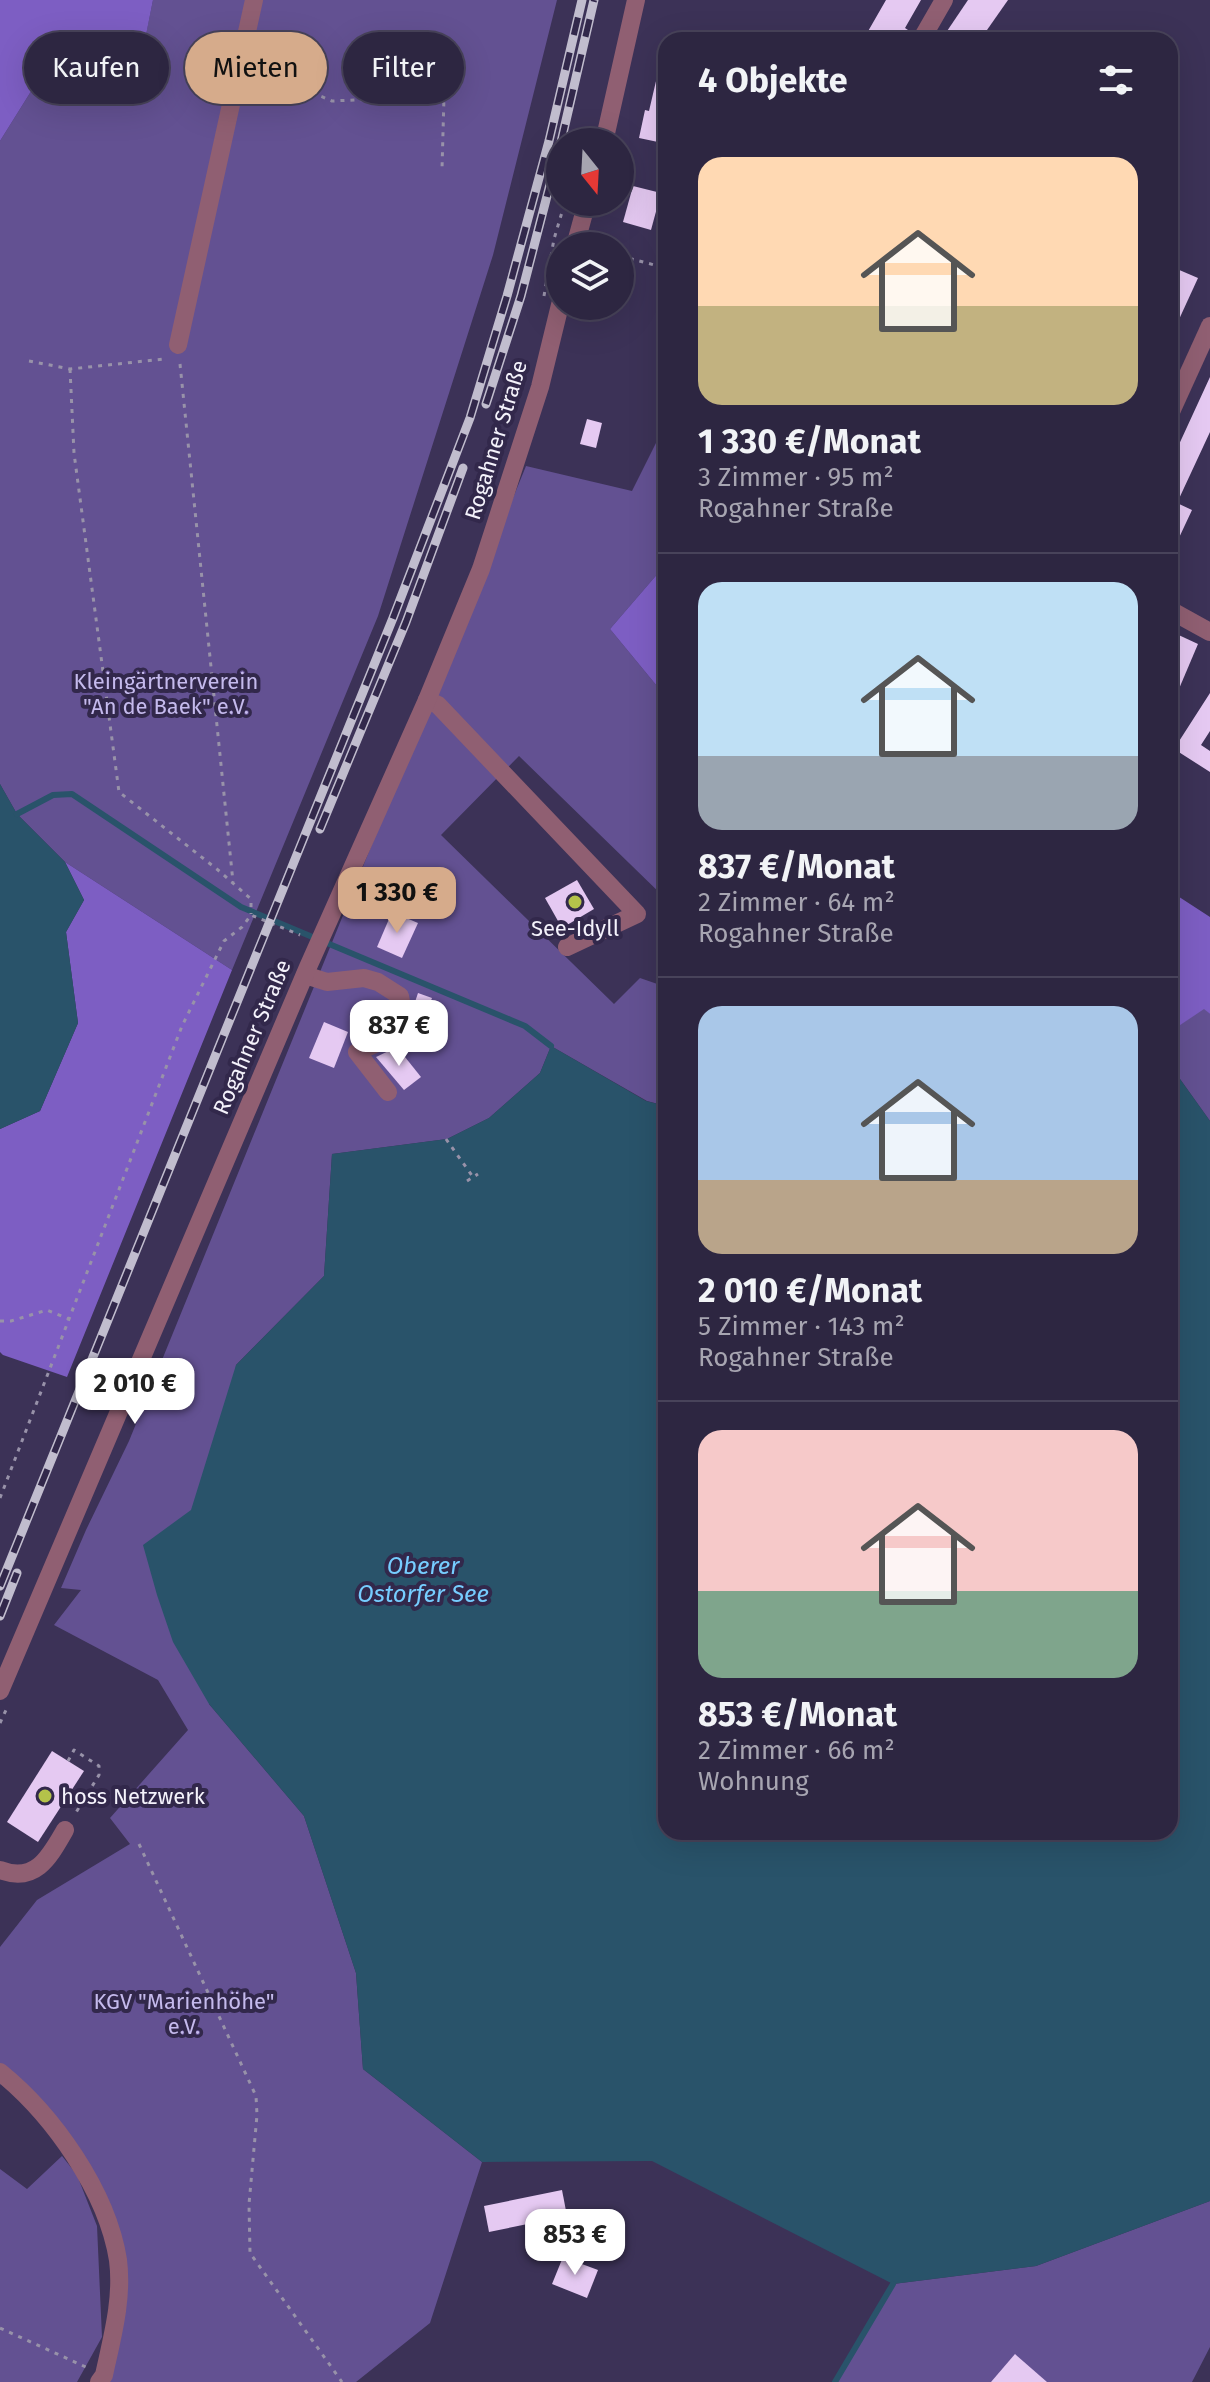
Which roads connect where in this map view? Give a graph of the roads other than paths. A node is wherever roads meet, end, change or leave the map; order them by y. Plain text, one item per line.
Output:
1 (254, 0) edge
2 (636, 0) edge
3 (944, 0) edge
4 (926, 32) edge
5 (607, 128) edge
6 (549, 320) edge
7 (1210, 326) edge
8 (178, 345) road end
9 (1178, 396) edge
10 (1178, 614) edge
11 (1210, 632) edge
12 (427, 700) junction
13 (567, 947) dead end
14 (308, 968) junction
15 (388, 1092) dead end
16 (0, 1691) edge
17 (65, 1830) road end
18 (0, 1870) edge
19 (0, 2072) edge
20 (102, 2378) edge

1 - 8 street
2 - 5 street
3 - 4 street
6 - 12 street, Rogahner Straße
7 - 9 street
10 - 11 street
12 - 13 street
12 - 14 street, Rogahner Straße
14 - 15 street
14 - 16 street, Rogahner Straße
17 - 18 street
19 - 20 street

